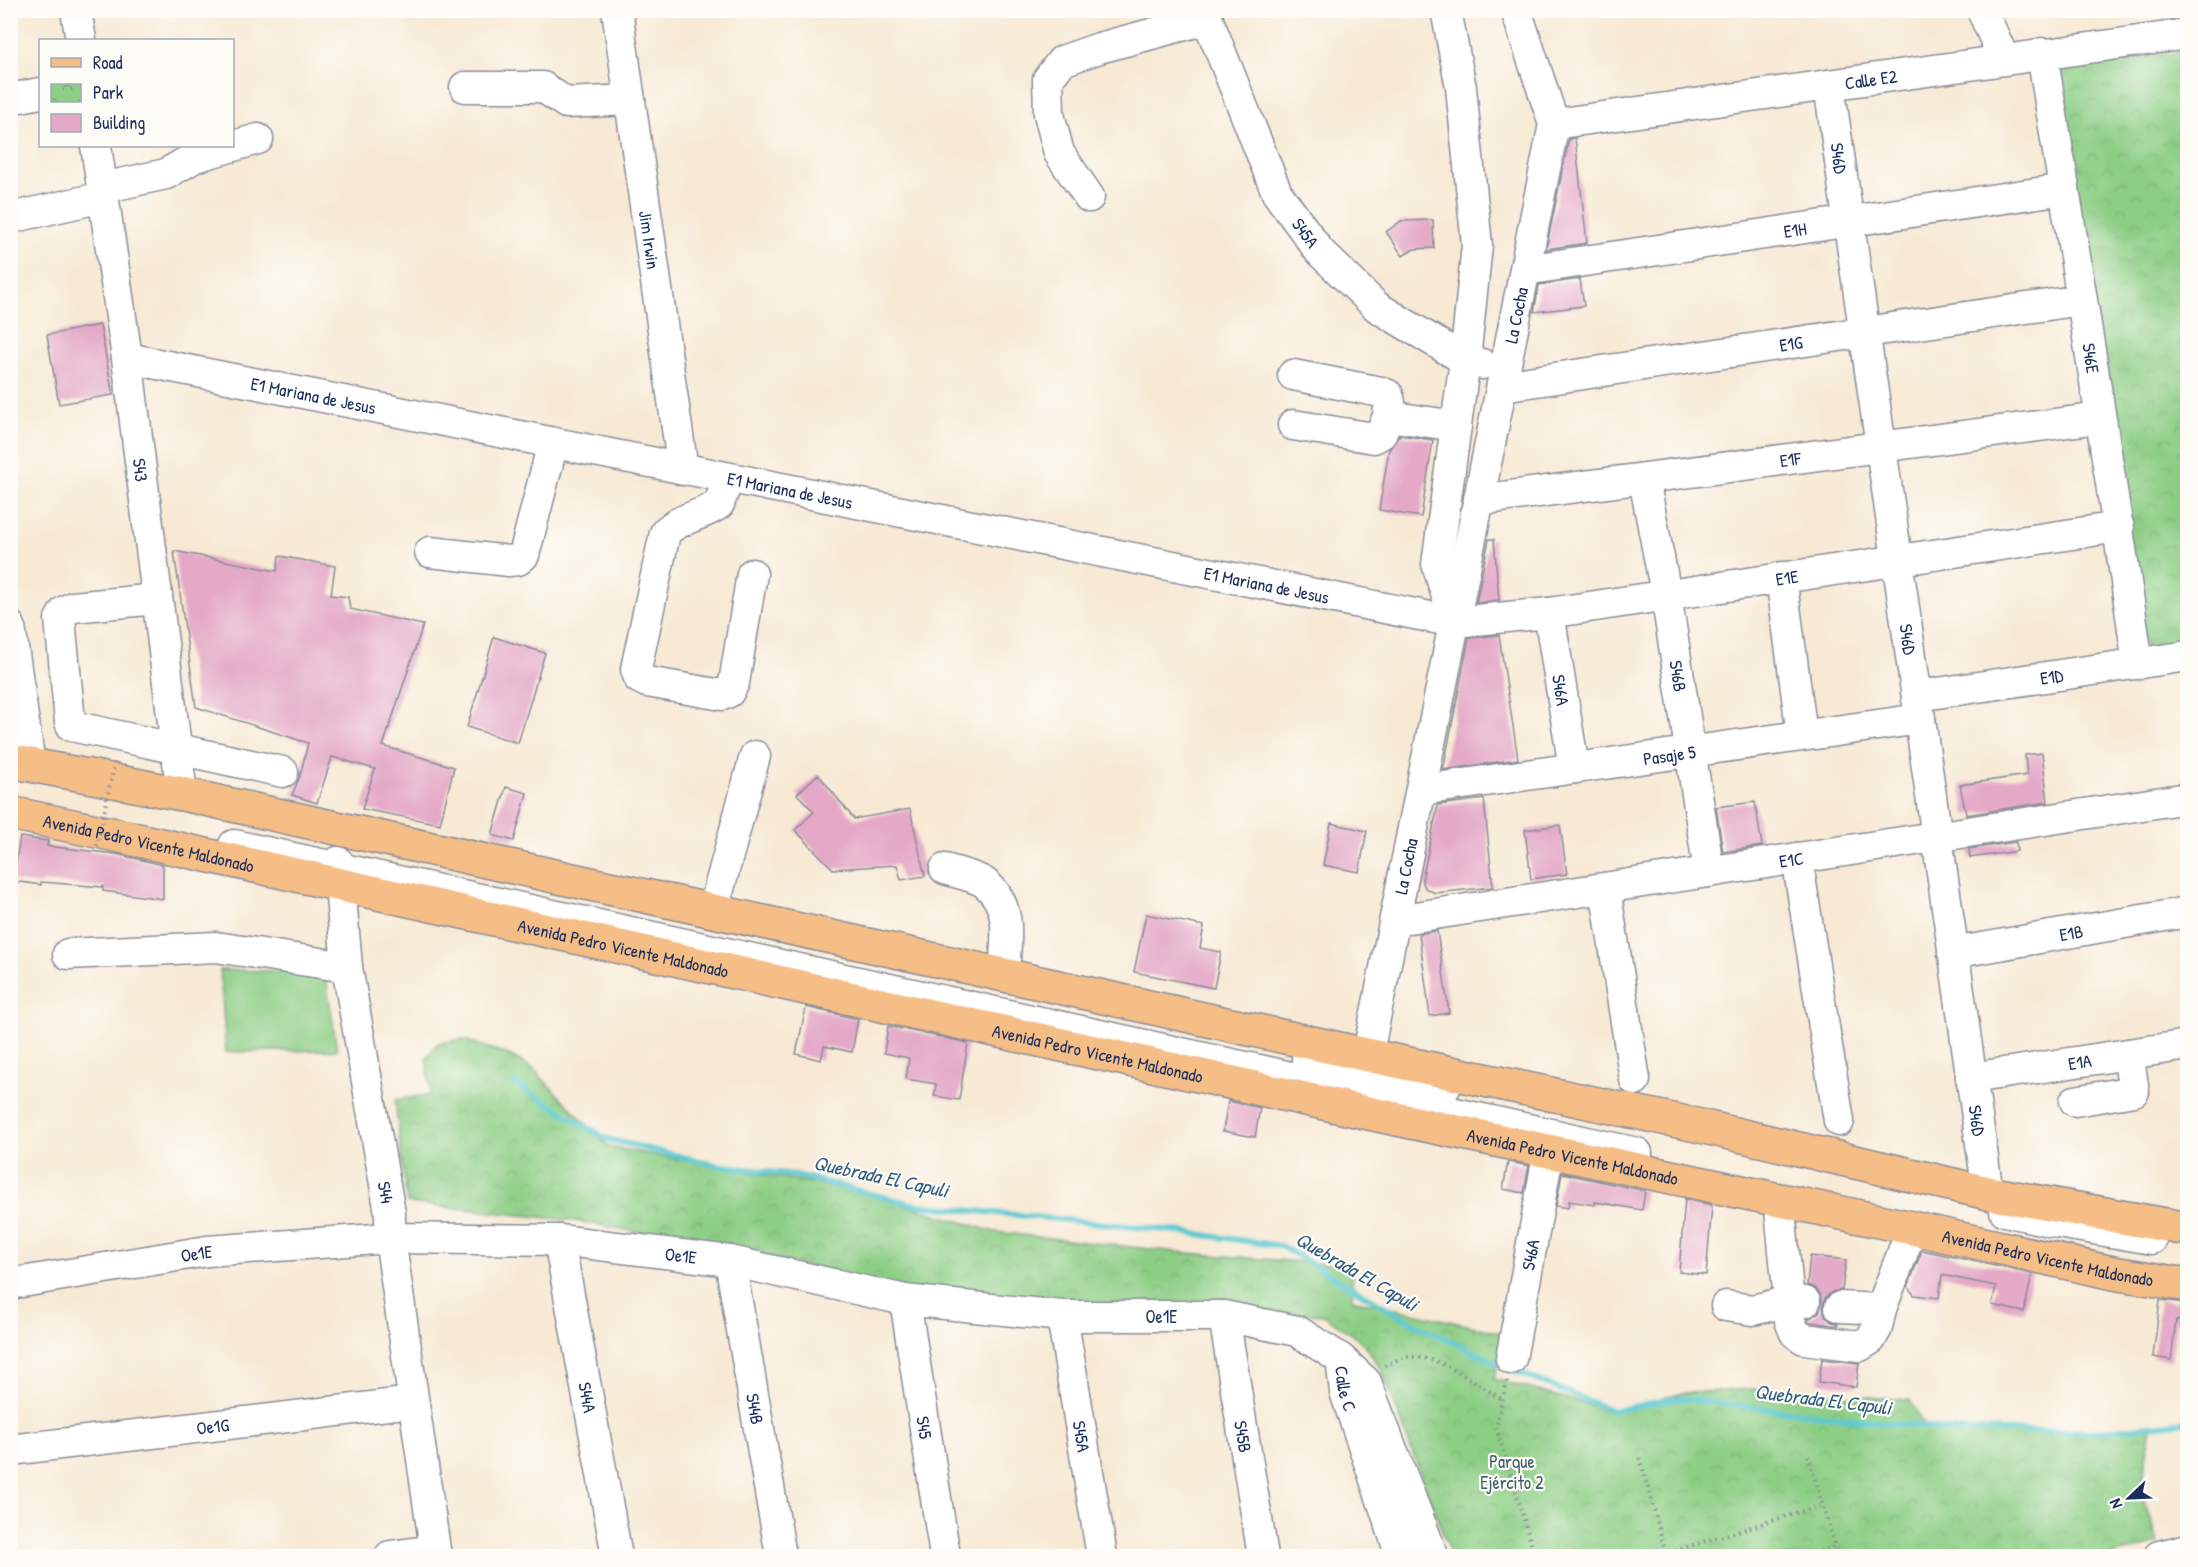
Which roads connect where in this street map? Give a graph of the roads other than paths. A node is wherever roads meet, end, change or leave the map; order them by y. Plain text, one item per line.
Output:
1 (76, 10) edge
2 (617, 10) edge
3 (1446, 10) edge
4 (1516, 10) edge
5 (1982, 10) edge
6 (1205, 15) edge
7 (2187, 34) edge
8 (81, 39) edge
9 (2042, 53) junction
10 (2004, 59) junction
11 (1829, 85) junction
12 (465, 87) dead end
13 (39, 93) edge
14 (10, 99) edge
15 (630, 100) junction
16 (1554, 124) junction
17 (258, 140) dead end
18 (234, 146) edge
19 (96, 147) edge
20 (232, 147) edge
21 (2064, 189) junction
22 (103, 193) junction
23 (1089, 197) dead end
24 (10, 218) edge
25 (1849, 222) junction
26 (1525, 270) junction
27 (2081, 300) junction
28 (1865, 332) junction
29 (127, 358) junction
30 (1465, 360) junction
31 (1293, 375) dead end
32 (1504, 378) junction
33 (1388, 416) junction
34 (2099, 418) junction
35 (1293, 425) dead end
36 (1455, 426) junction
37 (552, 444) junction
38 (1881, 447) junction
39 (683, 470) junction
40 (728, 479) junction
41 (1644, 479) junction
42 (1479, 500) junction
43 (2119, 527) junction
44 (430, 552) dead end
45 (1898, 560) junction
46 (752, 574) dead end
47 (1781, 577) junction
48 (1666, 594) junction
49 (157, 598) junction
50 (1549, 613) junction
51 (1455, 622) junction
52 (10, 626) edge
53 (2187, 656) edge
54 (2138, 664) junction
55 (1918, 708) junction
56 (1802, 735) junction
57 (176, 748) junction
58 (1689, 752) junction
59 (755, 756) dead end
60 (17, 765) edge
61 (1574, 768) junction
62 (284, 772) dead end
63 (1422, 790) junction
64 (182, 794) junction
65 (10, 798) edge
66 (2187, 798) edge
67 (10, 813) edge
68 (1937, 837) junction
69 (338, 855) junction
70 (1797, 858) junction
71 (945, 868) dead end
72 (1709, 872) junction
73 (1605, 888) junction
74 (713, 911) junction
75 (2187, 912) edge
76 (1396, 920) junction
77 (1953, 953) junction
78 (68, 954) dead end
79 (347, 967) junction
80 (1004, 975) junction
81 (2187, 1045) edge
82 (2128, 1054) junction
83 (1971, 1078) junction
84 (1635, 1080) dead end
85 (1362, 1082) junction
86 (2075, 1101) dead end
87 (1839, 1121) dead end
88 (1549, 1150) junction
89 (1988, 1193) junction
90 (1779, 1200) junction
91 (1912, 1228) junction
92 (2187, 1229) edge
93 (390, 1238) junction
94 (559, 1240) junction
95 (2187, 1245) edge
96 (730, 1261) junction
97 (2187, 1273) edge
98 (10, 1284) edge
99 (2187, 1284) edge
100 (905, 1299) junction
101 (1797, 1301) junction
102 (1726, 1306) dead end
103 (1840, 1307) dead end
104 (1881, 1309) junction
105 (1062, 1316) junction
106 (1224, 1316) junction
107 (1341, 1359) junction
108 (1511, 1359) dead end
109 (413, 1402) junction
110 (10, 1450) edge
111 (436, 1553) edge
112 (390, 1557) edge
113 (617, 1557) edge
114 (781, 1557) edge
115 (945, 1557) edge
116 (1102, 1557) edge
117 (1263, 1557) edge
118 (1401, 1557) edge
119 (1433, 1557) edge

1 - 8 street
2 - 15 street, Jim Irwin
3 - 30 street, La Cocha
4 - 16 street, La Cocha
5 - 10 street
6 - 23 street
6 - 30 street, S45A
7 - 9 street, Calle E2
9 - 10 street, Calle E2
9 - 21 street, S46E
10 - 11 street, Calle E2
11 - 16 street, Calle E2
11 - 25 street, S46D
12 - 15 street
13 - 14 street
15 - 39 street, Jim Irwin
16 - 26 street, La Cocha
17 - 18 street
19 - 22 street, S43
20 - 22 street
21 - 25 street, E1H
21 - 27 street, S46E
22 - 24 street
22 - 29 street, S43
25 - 26 street, E1H
25 - 28 street, S46D
26 - 32 street, La Cocha
27 - 28 street, E1G
27 - 34 street, S46E
28 - 32 street, E1G
28 - 38 street, S46D
29 - 37 street, E1 Mariana de Jesus
29 - 49 street, S43
30 - 32 street, S45A
30 - 36 street, La Cocha
31 - 33 street
32 - 42 street, La Cocha
33 - 35 street
33 - 36 street
34 - 38 street, E1F
34 - 43 street, S46E
36 - 51 street, La Cocha
37 - 39 street, E1 Mariana de Jesus
37 - 44 street
38 - 41 street, E1F
38 - 45 street, S46D
39 - 40 street, E1 Mariana de Jesus
40 - 46 street
40 - 51 street, E1 Mariana de Jesus
41 - 42 street, E1F
41 - 48 street, S46B
42 - 51 street, La Cocha
43 - 45 street, E1E
43 - 54 street, S46E
45 - 47 street, E1E
45 - 55 street, S46D
47 - 48 street, E1E
47 - 56 street
48 - 50 street, E1E
48 - 58 street, S46B
49 - 57 street, S43
49 - 57 street
50 - 51 street, E1E
50 - 61 street, S46A
51 - 63 street, La Cocha
52 - 60 street
53 - 54 street, E1D
54 - 55 street, E1D
55 - 56 street, Pasaje 5
55 - 68 street, S46D
56 - 58 street, Pasaje 5
57 - 62 street
57 - 64 street, S43
58 - 61 street, Pasaje 5
58 - 72 street, S46B
59 - 74 street
60 - 64 main road, Avenida Pedro Vicente Maldonado
60 - 69 street
61 - 63 street, Pasaje 5
63 - 76 street, La Cocha
64 - 69 main road, Avenida Pedro Vicente Maldonado
65 - 69 street
66 - 68 street, E1C
67 - 69 main road, Avenida Pedro Vicente Maldonado
68 - 70 street, E1C
68 - 77 street, S46D
69 - 74 main road, Avenida Pedro Vicente Maldonado
69 - 79 street, S44
69 - 85 main road, Avenida Pedro Vicente Maldonado
69 - 85 street
70 - 72 street, E1C
70 - 87 street
71 - 80 street
72 - 73 street, E1C
73 - 76 street, E1C
73 - 84 street
74 - 80 main road, Avenida Pedro Vicente Maldonado
75 - 77 street, E1B
76 - 85 street, La Cocha
77 - 83 street, S46D
78 - 79 street
79 - 93 street, S44
80 - 85 main road, Avenida Pedro Vicente Maldonado
81 - 82 street, E1A
82 - 83 street, E1A
82 - 86 street
83 - 89 street, S46D
85 - 88 main road, Avenida Pedro Vicente Maldonado
85 - 89 main road, Avenida Pedro Vicente Maldonado
85 - 95 street
85 - 97 street
88 - 90 main road, Avenida Pedro Vicente Maldonado
88 - 108 street, S46A
89 - 92 main road, Avenida Pedro Vicente Maldonado
90 - 91 main road, Avenida Pedro Vicente Maldonado
90 - 101 street
91 - 99 main road, Avenida Pedro Vicente Maldonado
91 - 104 street
93 - 94 street, Oe1E
93 - 98 street, Oe1E
93 - 109 street, S44
94 - 96 street, Oe1E
94 - 113 street, S44A
96 - 100 street, Oe1E
96 - 114 street, S44B
100 - 105 street, Oe1E
100 - 115 street, S45
101 - 102 street
101 - 104 street
103 - 104 street
105 - 106 street, Oe1E
105 - 116 street, S45A
106 - 107 street, Oe1E
106 - 117 street, S45B
107 - 118 street, Calle C
107 - 119 street, Calle C
109 - 110 street, Oe1G
109 - 111 street, S44
111 - 112 street

